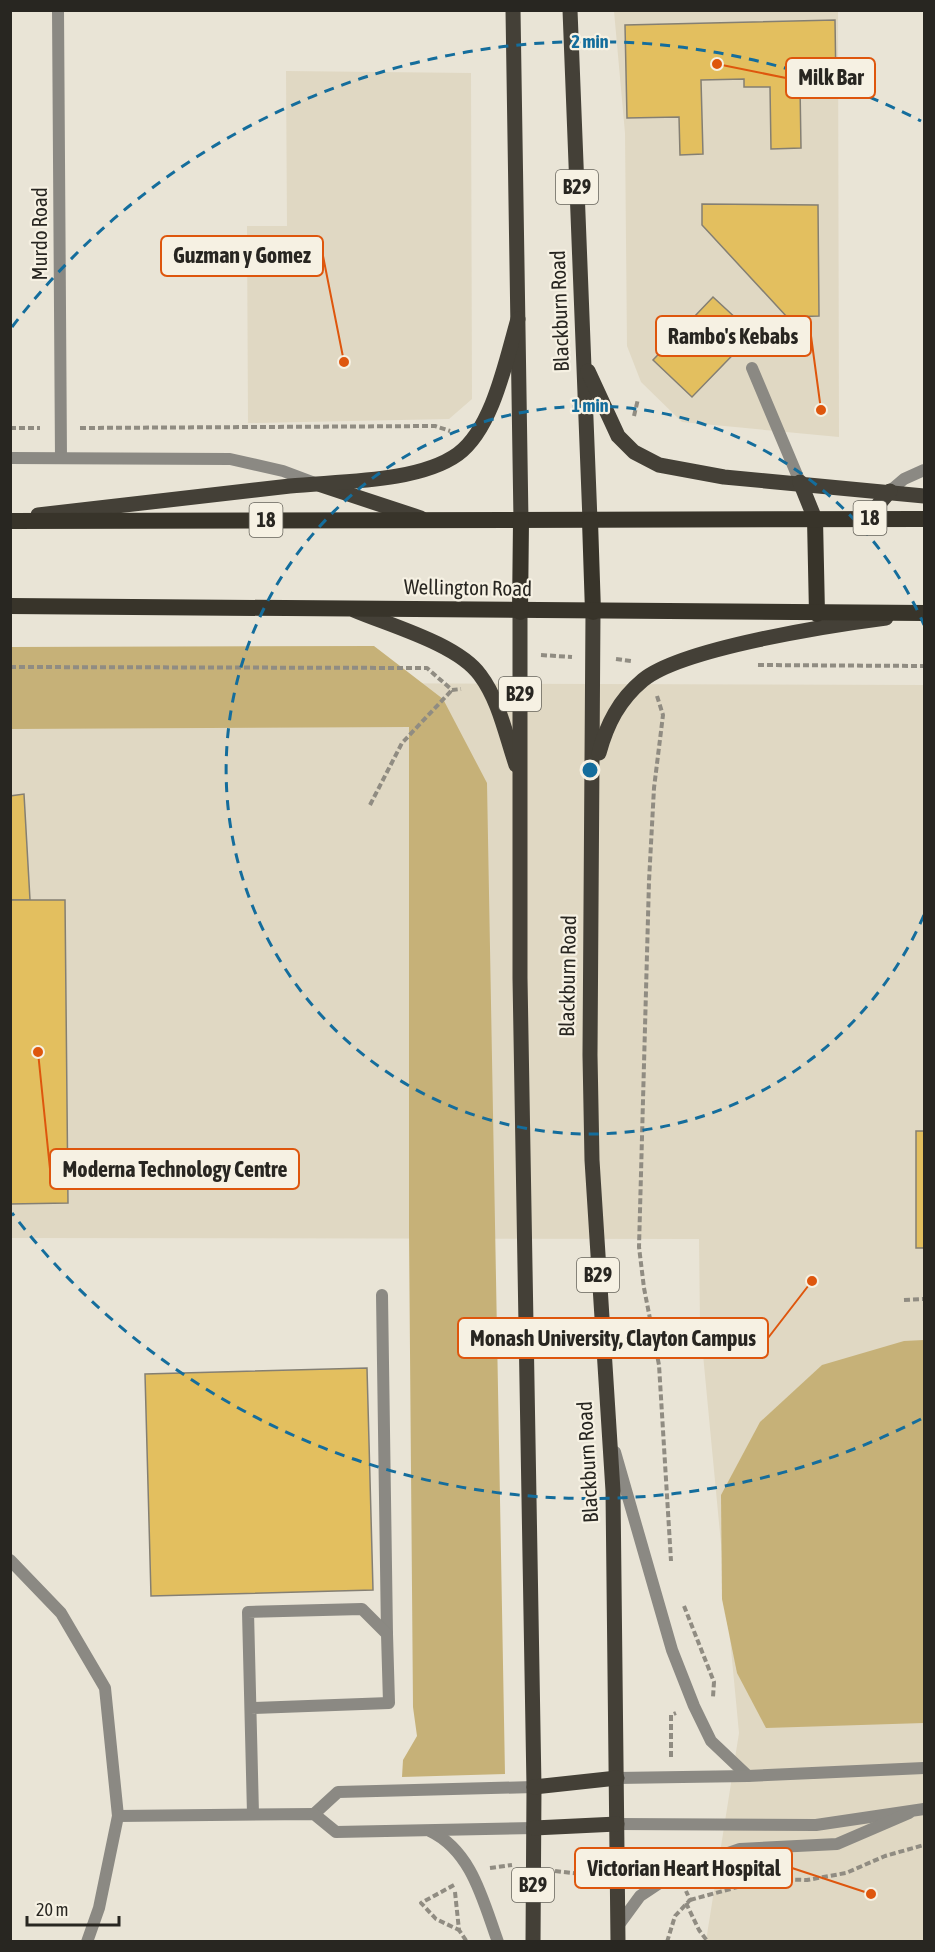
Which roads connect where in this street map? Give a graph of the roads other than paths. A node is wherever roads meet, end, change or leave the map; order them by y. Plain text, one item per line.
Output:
1 (58, 10) edge
2 (513, 10) edge
3 (570, 10) edge
4 (519, 320) junction
5 (585, 363) junction
6 (752, 368) dead end
7 (10, 458) edge
8 (61, 458) junction
9 (924, 470) edge
10 (800, 482) junction
11 (316, 483) junction
12 (890, 491) junction
13 (924, 496) edge
14 (867, 518) junction
15 (10, 519) edge
16 (815, 519) junction
17 (924, 519) edge
18 (429, 520) junction
19 (590, 520) junction
20 (521, 521) junction
21 (10, 606) edge
22 (353, 609) junction
23 (520, 612) junction
24 (593, 612) junction
25 (924, 614) edge
26 (817, 622) junction
27 (594, 771) junction
28 (519, 776) junction
29 (382, 1295) dead end
30 (610, 1436) junction
31 (10, 1560) edge
32 (387, 1634) junction
33 (251, 1708) junction
34 (924, 1768) edge
35 (748, 1776) junction
36 (617, 1778) junction
37 (534, 1787) junction
38 (924, 1809) edge
39 (909, 1813) junction
40 (253, 1814) junction
41 (314, 1814) junction
42 (118, 1816) junction
43 (617, 1824) junction
44 (534, 1828) junction
45 (427, 1830) junction
46 (618, 1934) edge
47 (87, 1941) edge
48 (498, 1941) edge
49 (533, 1941) edge

1 - 8 street, Murdo Road
2 - 4 main road, Blackburn Road / B29
3 - 5 main road, Blackburn Road / B29
4 - 11 main road
4 - 20 main road, Blackburn Road / B29
5 - 10 main road
5 - 19 main road, Blackburn Road / B29
6 - 10 street
7 - 8 street
8 - 11 street
9 - 12 street
10 - 12 main road
10 - 16 main road
11 - 15 main road
11 - 18 main road
12 - 13 main road
12 - 14 main road
14 - 16 highway, 18
14 - 17 highway, 18
15 - 18 highway, 18
16 - 19 highway, 18
16 - 26 highway
18 - 20 highway, 18
19 - 20 highway, 18
19 - 24 highway, Blackburn Road / B29
20 - 23 highway, Blackburn Road / B29
21 - 22 highway, Wellington Road
22 - 23 highway, Wellington Road
22 - 28 main road
23 - 24 highway, Wellington Road
23 - 28 main road, Blackburn Road / B29
24 - 26 highway, Wellington Road
24 - 27 main road, Blackburn Road / B29
25 - 26 highway, Wellington Road
26 - 27 main road
27 - 30 main road, Blackburn Road / B29
28 - 37 main road, Blackburn Road / B29
29 - 32 street
30 - 35 street
30 - 36 main road, Blackburn Road / B29
31 - 42 street
32 - 33 street
32 - 33 street
33 - 40 street
34 - 35 street
35 - 36 street
36 - 37 main road
36 - 43 main road, Blackburn Road / B29
37 - 41 street
37 - 44 main road, Blackburn Road / B29
38 - 39 street
39 - 43 street
39 - 46 street
40 - 41 street
40 - 42 street
41 - 45 street
42 - 47 street
43 - 44 main road
43 - 46 main road, Blackburn Road / B29
44 - 45 street
44 - 49 main road, Blackburn Road / B29
45 - 48 street

